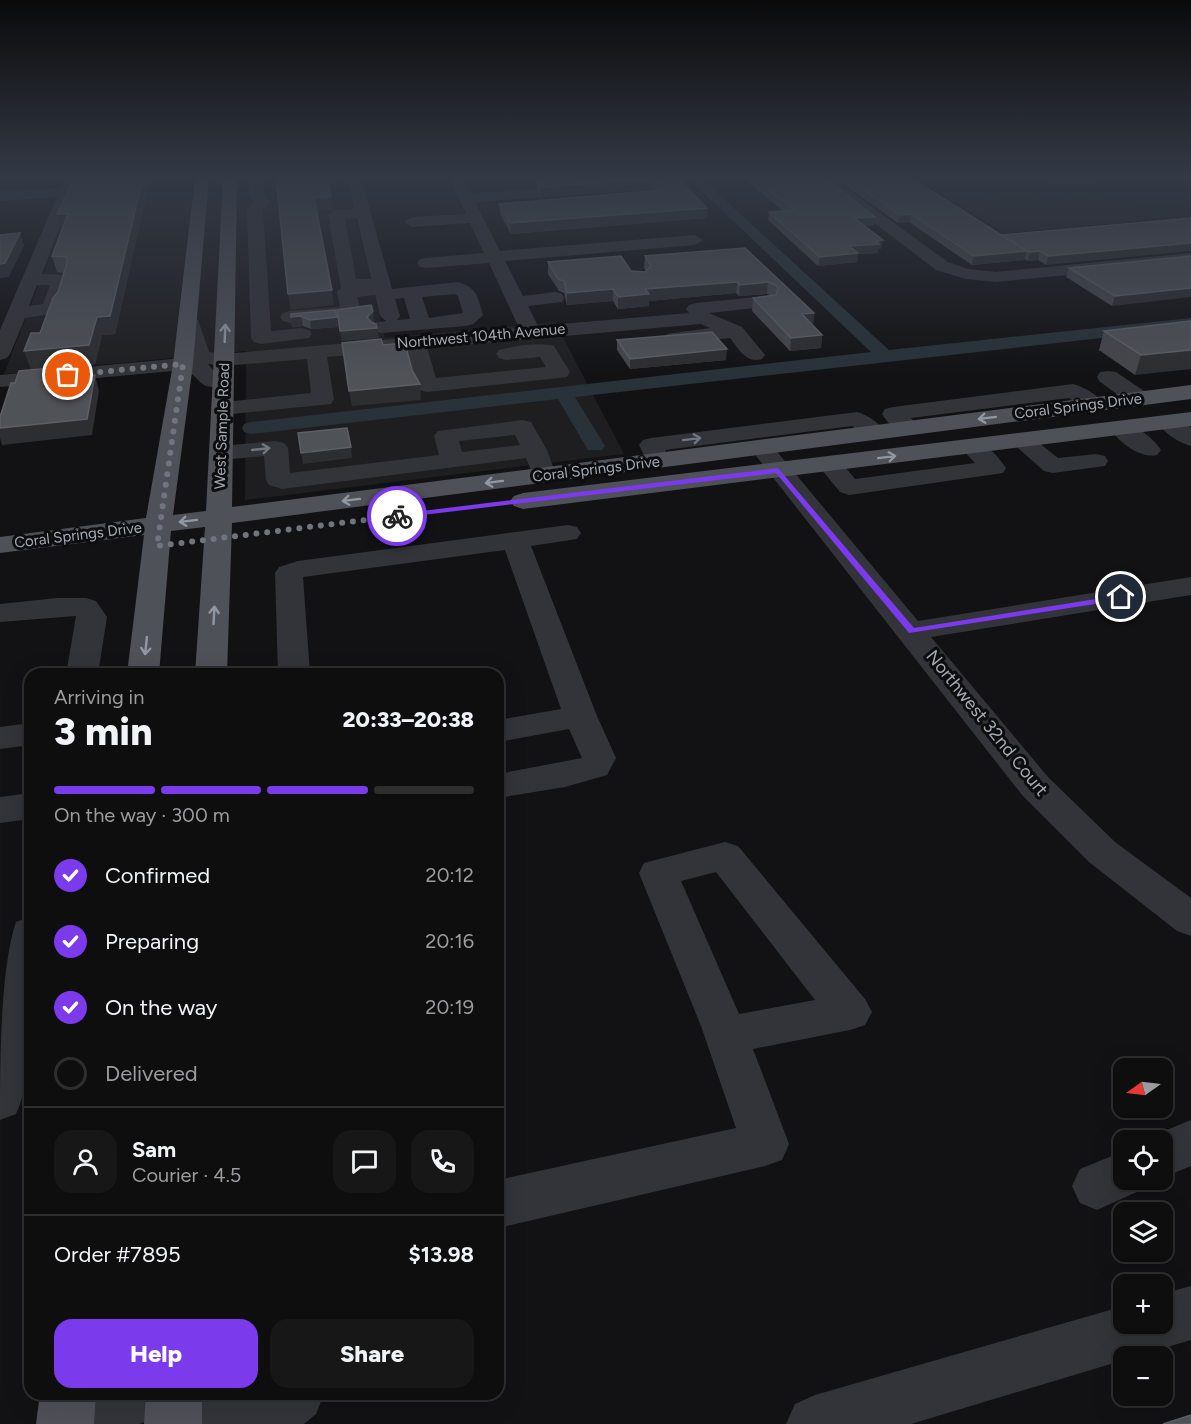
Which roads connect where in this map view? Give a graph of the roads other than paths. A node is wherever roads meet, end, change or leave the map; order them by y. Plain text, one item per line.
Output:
1 (45, 244) edge
2 (196, 244) edge
3 (228, 244) edge
4 (257, 244) edge
5 (341, 244) edge
6 (371, 244) edge
7 (482, 244) edge
8 (640, 244) edge
9 (651, 244) edge
10 (913, 244) edge
11 (699, 247) dead end
12 (493, 256) junction
13 (1191, 258) edge
14 (426, 263) dead end
15 (30, 280) junction
16 (383, 289) junction
17 (411, 292) junction
18 (555, 298) dead end
19 (0, 302) edge
20 (516, 302) junction
21 (766, 302) edge
22 (703, 318) junction
23 (188, 320) junction
24 (577, 328) junction
25 (735, 331) junction
26 (531, 332) junction
27 (10, 335) edge
28 (261, 338) junction
29 (409, 340) junction
30 (319, 345) junction
31 (755, 355) dead end
32 (129, 356) dead end
33 (224, 360) junction
34 (183, 364) junction
35 (1108, 377) dead end
36 (0, 381) edge
37 (1191, 392) edge
38 (1139, 398) junction
39 (222, 404) junction
40 (267, 404) junction
41 (1179, 421) edge
42 (1121, 428) junction
43 (874, 432) junction
44 (1063, 435) junction
45 (1191, 439) edge
46 (1021, 440) junction
47 (971, 446) joint
48 (1149, 450) dead end
49 (221, 453) junction
50 (770, 459) junction
51 (658, 460) junction
52 (829, 464) joint
53 (377, 469) junction
54 (544, 475) junction
55 (383, 496) junction
56 (218, 527) junction
57 (568, 533) dead end
58 (158, 535) junction
59 (515, 540) junction
60 (0, 544) edge
61 (0, 567) edge
62 (1191, 586) edge
63 (0, 613) edge
64 (912, 632) junction
65 (83, 668) edge
66 (144, 668) edge
67 (211, 668) edge
68 (294, 668) edge
69 (580, 716) junction
70 (504, 730) edge
71 (24, 735) edge
72 (0, 738) edge
73 (504, 785) edge
74 (24, 807) edge
75 (0, 810) edge
76 (1191, 920) edge
77 (24, 963) edge
78 (726, 1035) junction
79 (2, 1075) edge
80 (1191, 1142) edge
81 (1173, 1150) edge
82 (504, 1203) edge
83 (1191, 1313) edge
84 (1173, 1318) edge
85 (1120, 1334) edge
86 (116, 1400) edge
87 (174, 1400) edge
88 (291, 1400) edge
89 (67, 1410) edge
90 (823, 1423) edge
91 (173, 1424) edge
92 (211, 1424) edge

1 - 15 street
2 - 23 main road
33 -> 3 main road, West Sample Road
4 - 28 street
5 - 16 street
6 - 16 street
7 - 12 street
8 - 12 street
9 - 11 street
10 - 13 street
12 - 14 street
12 - 20 street
15 - 27 street
15 - 27 street
16 - 17 street
16 - 28 street
16 - 29 street
17 - 29 street
17 - 29 street
18 - 20 street
19 - 27 street
20 - 26 street
21 - 22 street
22 - 24 street, Northwest 104th Avenue
22 - 25 street
23 - 33 street
23 - 34 main road
24 - 25 street
24 - 26 street, Northwest 104th Avenue
25 - 31 street
26 - 29 street, Northwest 104th Avenue
27 - 32 street
28 - 30 street, Northwest 104th Avenue
28 - 33 street, Northwest 104th Avenue
29 - 29 street
29 - 30 street, Northwest 104th Avenue
30 - 40 street
30 - 40 street
33 - 39 main road, West Sample Road
34 - 36 street
34 - 39 street
34 - 58 main road
35 - 38 street
37 - 38 main road, Coral Springs Drive
38 - 43 main road, Coral Springs Drive
39 - 40 street
39 - 49 main road, West Sample Road
41 - 42 main road, Coral Springs Drive
41 - 45 street
42 - 44 main road, Coral Springs Drive
42 - 48 street
43 - 50 main road, Coral Springs Drive
51 -> 43 street
44 - 46 main road, Coral Springs Drive
44 - 46 street
46 - 47 main road, Coral Springs Drive
47 - 52 street
49 -> 53 street
49 - 56 main road, West Sample Road
50 - 51 main road, Coral Springs Drive
50 - 52 main road, Coral Springs Drive
50 - 56 main road, Coral Springs Drive
50 - 64 street, Northwest 32nd Court
51 - 54 main road, Coral Springs Drive
53 - 54 street
53 - 55 street
54 -> 55 main road, Coral Springs Drive
55 -> 56 main road, Coral Springs Drive
56 - 58 main road, Coral Springs Drive
67 -> 56 main road, West Sample Road
57 - 59 street
58 - 60 main road, Coral Springs Drive
58 - 61 main road, Coral Springs Drive
58 -> 66 main road
59 - 68 street
59 - 69 street
62 - 64 street
63 - 65 street
64 - 76 street, Northwest 32nd Court
69 - 70 street
69 - 73 street
71 - 72 street
74 - 75 street
77 - 79 street
78 - 78 street
78 - 82 street
80 - 81 street
83 - 84 street
85 - 90 street
86 - 89 street
87 - 91 main road
88 - 92 street

